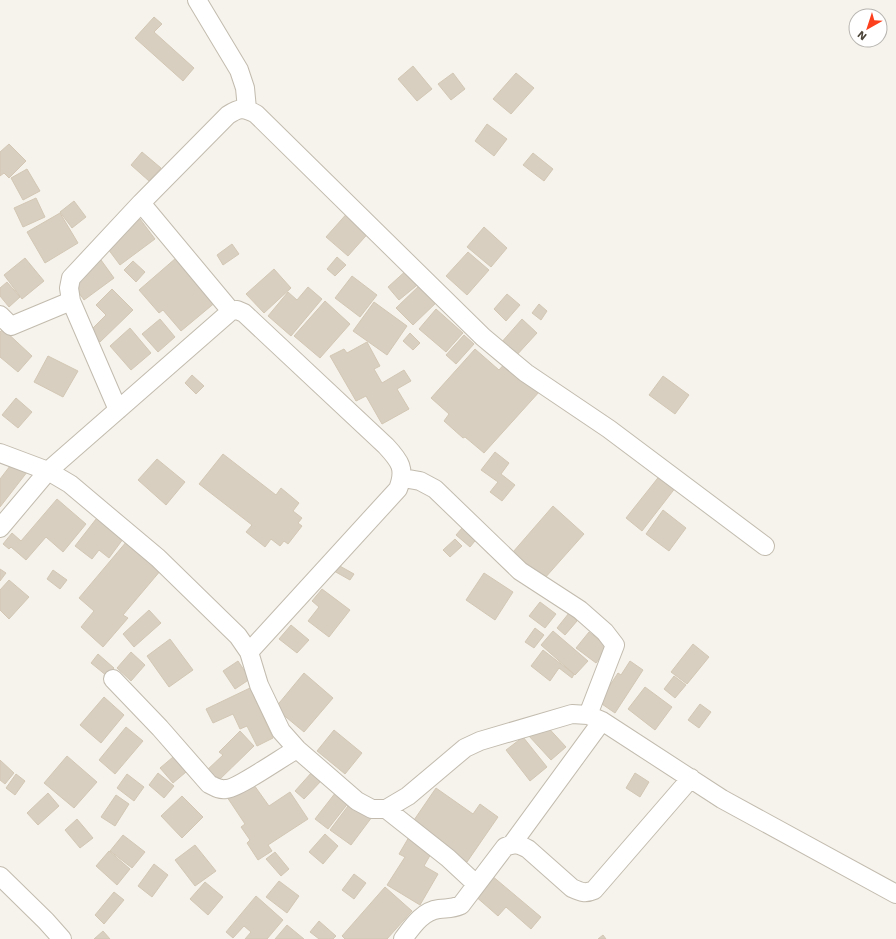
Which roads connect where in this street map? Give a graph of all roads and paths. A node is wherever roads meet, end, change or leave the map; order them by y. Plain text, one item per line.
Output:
1 (197, 0) edge
2 (247, 109) junction
3 (141, 203) junction
4 (71, 301) junction
5 (231, 311) junction
6 (0, 315) edge
7 (118, 410) junction
8 (0, 453) edge
9 (48, 471) junction
10 (403, 478) junction
11 (0, 528) edge
12 (765, 546) dead end
13 (249, 652) junction
14 (112, 679) dead end
15 (595, 718) junction
16 (297, 749) junction
17 (691, 778) junction
18 (386, 809) junction
19 (512, 844) junction
20 (0, 876) edge
21 (476, 884) junction
22 (896, 894) edge
23 (62, 939) edge
24 (402, 939) edge

1 - 2 street
2 - 3 street
2 - 12 street
3 - 4 street
3 - 5 street
4 - 6 street
4 - 7 street
5 - 7 street
5 - 10 street
7 - 9 street
8 - 9 street
9 - 11 street
9 - 13 street
10 - 13 street
10 - 15 street
13 - 16 street
14 - 16 street
15 - 17 street
15 - 18 street
15 - 19 street
16 - 18 street
17 - 19 street
17 - 22 street
18 - 21 street
19 - 21 street
20 - 23 street
21 - 24 street

